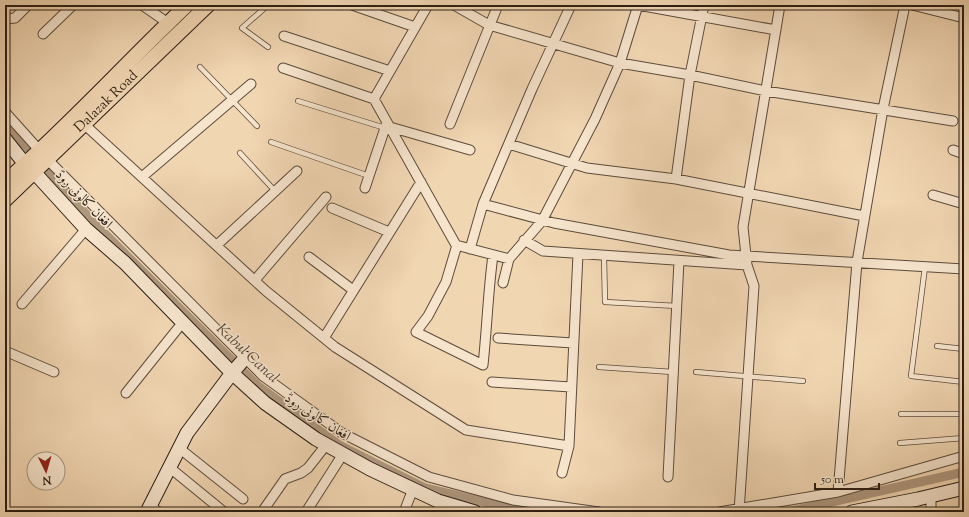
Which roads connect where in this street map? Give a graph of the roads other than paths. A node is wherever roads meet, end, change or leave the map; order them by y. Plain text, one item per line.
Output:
1 (28, 5) edge
2 (73, 5) edge
3 (142, 5) edge
4 (187, 5) edge
5 (208, 5) edge
6 (268, 5) edge
7 (352, 5) edge
8 (428, 5) edge
9 (454, 5) edge
10 (498, 5) edge
11 (571, 5) edge
12 (638, 5) edge
13 (704, 5) edge
14 (780, 5) edge
15 (905, 5) edge
16 (912, 5) edge
17 (702, 16) junction
18 (964, 18) edge
19 (5, 19) edge
20 (168, 23) junction
21 (489, 25) junction
22 (415, 27) junction
23 (776, 30) junction
24 (43, 34) dead end
25 (284, 36) dead end
26 (554, 43) junction
27 (268, 47) dead end
28 (620, 63) junction
29 (200, 67) dead end
30 (283, 68) dead end
31 (390, 71) junction
32 (690, 75) junction
33 (251, 84) dead end
34 (766, 91) junction
35 (374, 99) junction
36 (232, 100) junction
37 (298, 101) dead end
38 (883, 109) junction
39 (5, 112) edge
40 (953, 121) dead end
41 (450, 124) dead end
42 (85, 125) junction
43 (257, 126) dead end
44 (388, 126) junction
45 (5, 139) edge
46 (271, 142) dead end
47 (509, 144) junction
48 (470, 150) dead end
49 (953, 150) dead end
50 (240, 153) dead end
51 (964, 154) edge
52 (37, 161) junction
53 (572, 164) junction
54 (297, 171) dead end
55 (369, 176) junction
56 (142, 177) junction
57 (676, 179) junction
58 (5, 182) edge
59 (420, 182) junction
60 (365, 188) dead end
61 (275, 191) junction
62 (749, 194) junction
63 (934, 195) dead end
64 (326, 197) dead end
65 (5, 200) edge
66 (483, 204) junction
67 (964, 204) edge
68 (332, 208) dead end
69 (864, 216) junction
70 (542, 220) junction
71 (86, 228) junction
72 (389, 232) junction
73 (524, 240) junction
74 (457, 245) junction
75 (217, 246) junction
76 (470, 249) junction
77 (578, 254) junction
78 (493, 255) junction
79 (604, 256) junction
80 (309, 257) dead end
81 (509, 259) junction
82 (679, 261) junction
83 (746, 261) junction
84 (857, 262) junction
85 (925, 267) junction
86 (964, 269) edge
87 (255, 280) junction
88 (503, 283) dead end
89 (353, 290) junction
90 (22, 304) dead end
91 (677, 306) junction
92 (183, 322) junction
93 (324, 338) junction
94 (498, 338) dead end
95 (573, 343) junction
96 (937, 346) dead end
97 (964, 350) edge
98 (5, 351) edge
99 (245, 358) junction
100 (599, 368) dead end
101 (54, 372) dead end
102 (673, 372) junction
103 (696, 372) dead end
104 (232, 373) junction
105 (748, 376) junction
106 (803, 381) dead end
107 (492, 382) dead end
108 (964, 382) edge
109 (571, 387) junction
110 (126, 393) dead end
111 (901, 414) dead end
112 (964, 414) edge
113 (964, 438) edge
114 (900, 443) dead end
115 (326, 445) junction
116 (568, 446) junction
117 (179, 448) junction
118 (343, 454) junction
119 (964, 456) edge
120 (169, 467) junction
121 (562, 473) dead end
122 (668, 477) dead end
123 (964, 488) edge
124 (413, 489) junction
125 (838, 492) junction
126 (931, 496) junction
127 (243, 499) dead end
128 (452, 509) edge
129 (883, 509) edge
130 (152, 510) edge
131 (739, 511) edge
132 (224, 512) edge
133 (262, 512) edge
134 (306, 512) edge
135 (404, 512) edge
136 (475, 512) edge
137 (599, 512) edge
138 (719, 512) edge
139 (852, 512) edge
140 (930, 512) edge

1 - 19 street
2 - 24 street
3 - 20 street
4 - 20 main road, Dalazak Road
5 - 42 main road, Dalazak Road
6 - 27 lane
7 - 22 street
8 - 22 street
9 - 21 street
10 - 21 street
11 - 26 street
12 - 17 street
12 - 28 street
13 - 17 street
14 - 23 street
15 - 38 street
16 - 18 street
17 - 23 street
17 - 32 street
20 - 52 main road, Dalazak Road
21 - 26 street
21 - 41 street
22 - 31 street
23 - 34 street
25 - 31 street
26 - 28 street
26 - 47 street
28 - 32 street
28 - 53 street
29 - 36 lane
30 - 35 street
31 - 35 street
32 - 34 street
32 - 57 street
33 - 36 street
34 - 38 street
34 - 62 street
35 - 44 street
36 - 43 lane
36 - 56 street
37 - 44 lane
38 - 40 street
38 - 69 street
39 - 52 street
42 - 52 main road, Dalazak Road
42 - 56 street
44 - 48 street
44 - 55 street
44 - 59 street
45 - 52 main road, افغان کالونی روڈ
46 - 55 lane
47 - 53 street
47 - 66 street
49 - 51 street
50 - 61 lane
52 - 58 main road, Dalazak Road
52 - 65 main road, Dalazak Road
52 - 71 main road, افغان کالونی روڈ
52 - 99 street
53 - 57 street
53 - 70 street
54 - 61 street
55 - 60 street
56 - 75 street
57 - 62 street
59 - 72 street
59 - 74 street
61 - 75 street
62 - 69 street
62 - 83 street
63 - 67 street
64 - 87 street
66 - 70 street
66 - 76 street
68 - 72 street
69 - 84 street
70 - 73 street
70 - 83 street
71 - 90 street
71 - 92 main road, افغان کالونی روڈ
72 - 89 street
73 - 77 street
73 - 81 street
74 - 76 street
74 - 78 street
75 - 87 street
76 - 78 street
77 - 79 street
77 - 95 street
78 - 81 street
79 - 82 street
79 - 91 lane
80 - 89 street
81 - 88 street
82 - 83 street
82 - 91 street
83 - 84 street
83 - 105 street
84 - 85 street
84 - 125 street
85 - 86 street
85 - 108 lane
87 - 93 street
89 - 93 street
91 - 102 street
92 - 104 main road, افغان کالونی روڈ
92 - 110 street
93 - 116 street
94 - 95 street
95 - 109 street
96 - 97 lane
98 - 101 street
99 - 104 main road
99 - 137 street
100 - 102 lane
102 - 122 street
103 - 105 lane
104 - 115 main road, افغان کالونی روڈ
104 - 117 main road
105 - 106 lane
105 - 131 street
107 - 109 street
109 - 116 street
111 - 112 lane
113 - 114 lane
115 - 118 main road, افغان کالونی روڈ
115 - 133 street
116 - 121 street
117 - 120 main road
117 - 127 street
118 - 124 main road, افغان کالونی روڈ
118 - 134 street
119 - 125 street
120 - 130 main road
120 - 132 street
123 - 126 main road
124 - 128 main road, افغان کالونی روڈ
124 - 135 street
125 - 131 street
126 - 129 main road
126 - 140 street
128 - 136 main road, افغان کالونی روڈ
129 - 139 main road
131 - 138 street

